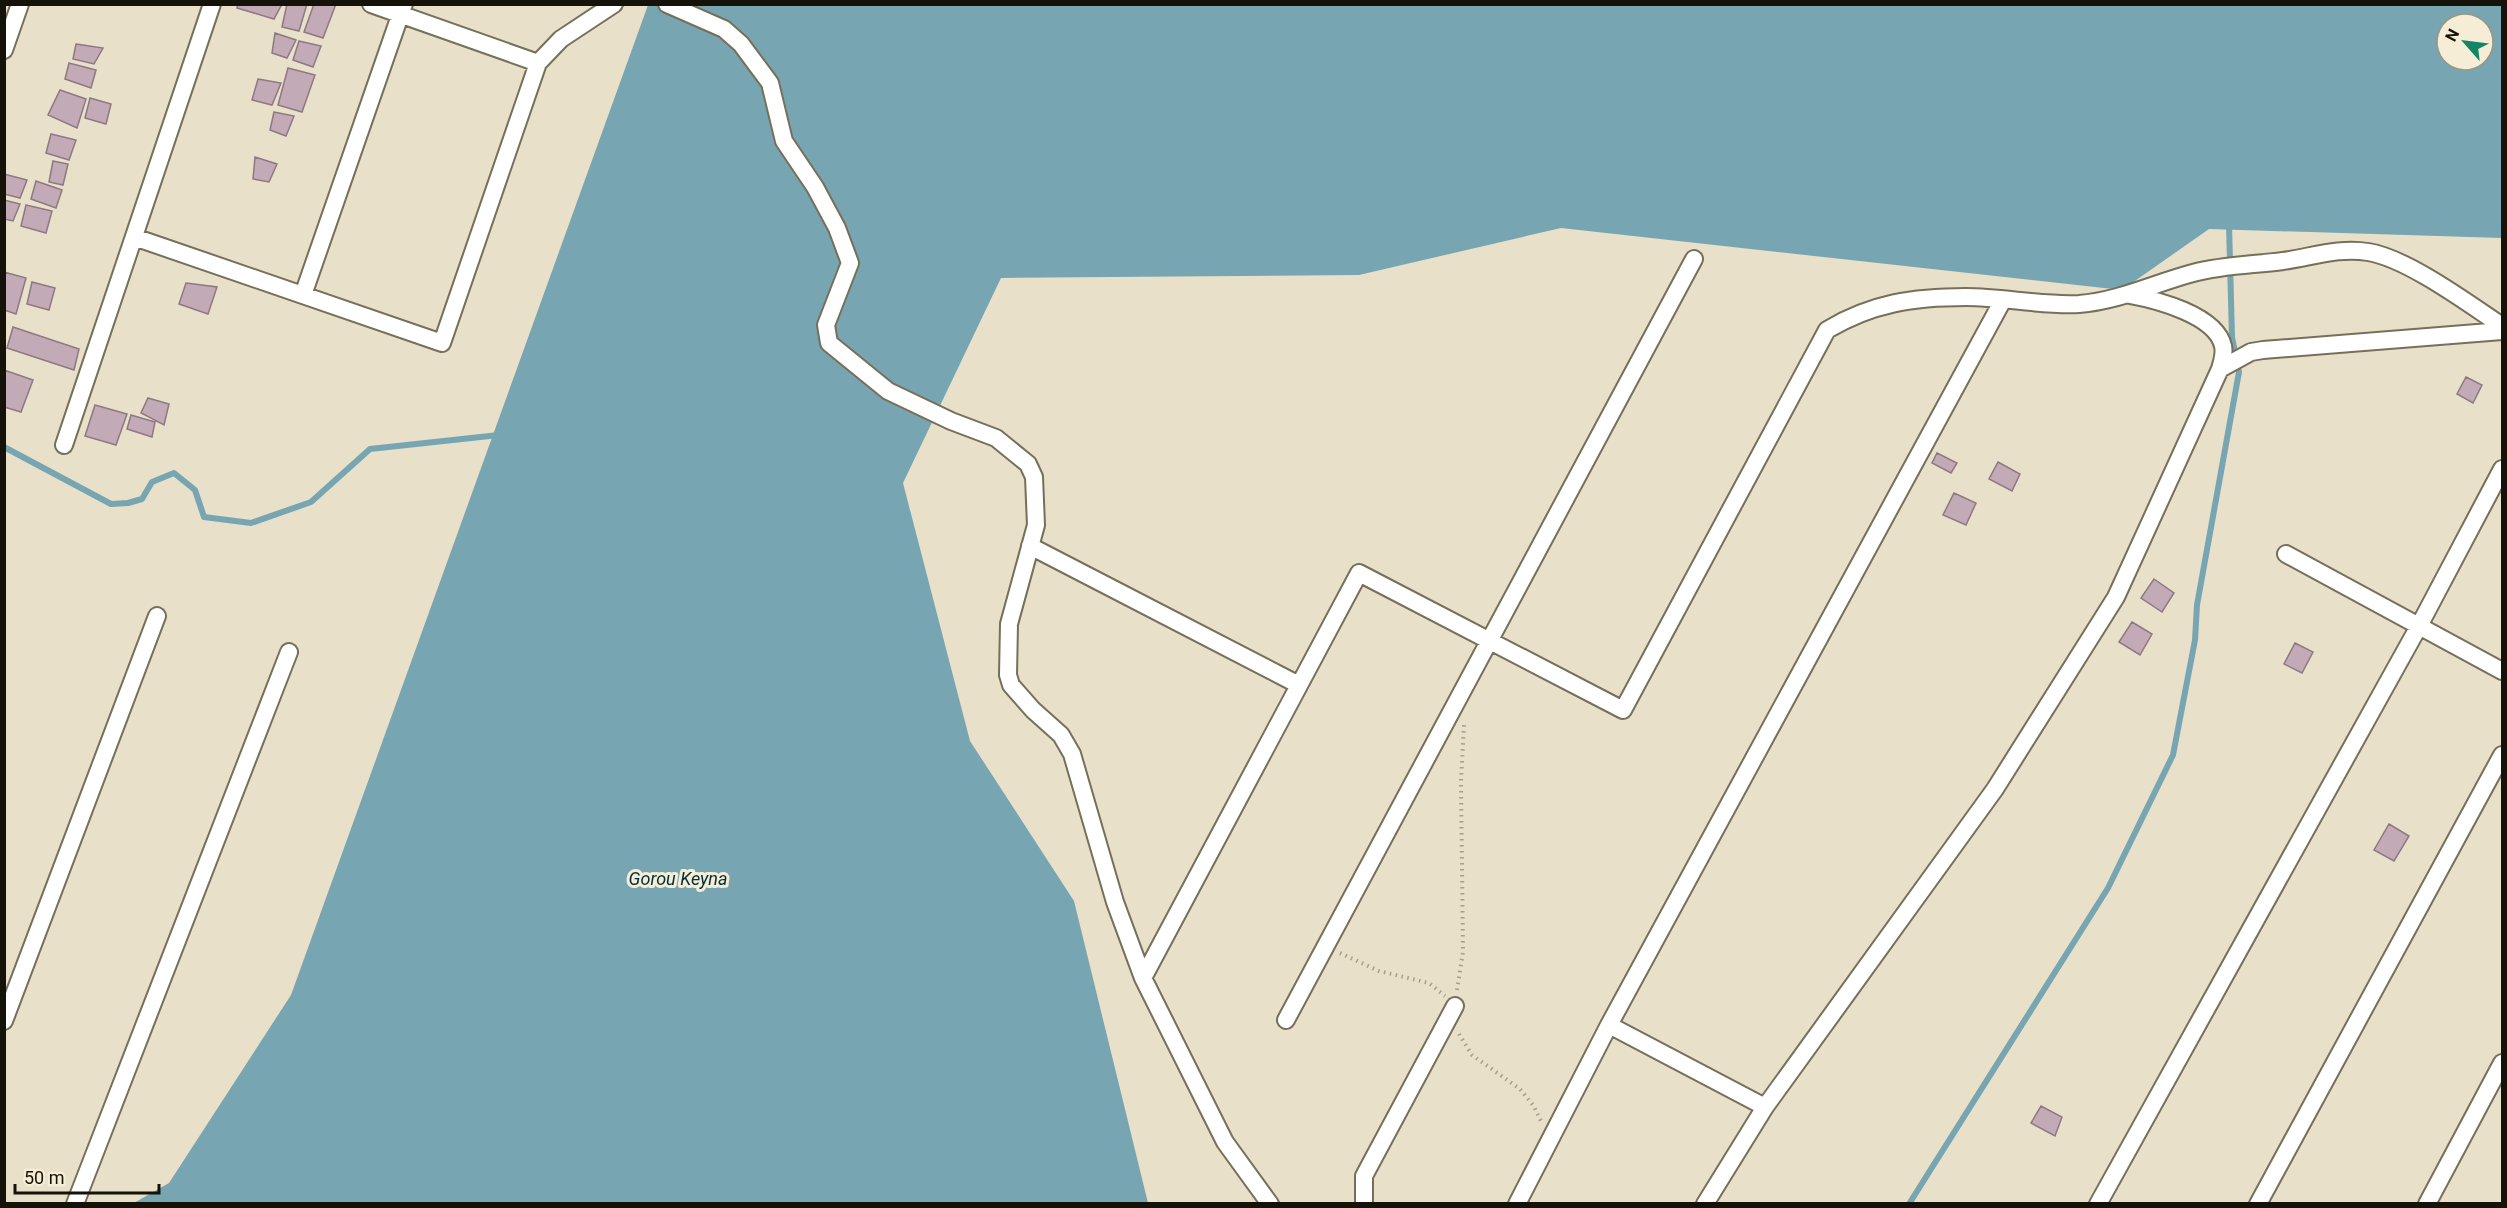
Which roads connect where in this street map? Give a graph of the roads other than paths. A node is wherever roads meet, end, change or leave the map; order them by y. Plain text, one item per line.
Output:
1 (20, 4) edge
2 (212, 4) edge
3 (371, 4) edge
4 (614, 4) edge
5 (667, 4) edge
6 (402, 10) edge
7 (4, 50) edge
8 (538, 63) junction
9 (134, 237) junction
10 (1694, 259) dead end
11 (303, 295) junction
12 (2127, 295) junction
13 (2003, 300) junction
14 (2502, 328) edge
15 (2220, 369) junction
16 (64, 445) dead end
17 (2502, 469) edge
18 (1030, 546) junction
19 (2286, 554) dead end
20 (157, 616) dead end
21 (2419, 626) junction
22 (1490, 640) junction
23 (289, 651) dead end
24 (2502, 671) edge
25 (1299, 685) junction
26 (2502, 755) edge
27 (1143, 978) junction
28 (1455, 1006) road end
29 (1286, 1020) dead end
30 (4, 1021) edge
31 (1609, 1025) junction
32 (2502, 1063) edge
33 (1765, 1107) junction
34 (75, 1203) edge
35 (1270, 1203) edge
36 (1364, 1203) edge
37 (1517, 1203) edge
38 (1705, 1203) edge
39 (2098, 1203) edge
40 (2258, 1203) edge
41 (2427, 1203) edge

1 - 7 street
2 - 9 street
3 - 6 street
4 - 8 street
5 - 18 street
6 - 8 street
6 - 11 street
8 - 11 street
9 - 11 street
9 - 16 street
10 - 22 street
12 - 13 street
12 - 14 street
12 - 15 street
13 - 22 street
13 - 31 street
14 - 15 street
15 - 33 street
17 - 21 street
18 - 25 street
18 - 27 street
19 - 21 street
20 - 30 street
21 - 24 street
21 - 39 street
22 - 25 street
22 - 29 street
23 - 34 street
25 - 27 street
26 - 40 street
27 - 35 street
28 - 36 street
31 - 33 street
31 - 37 street
32 - 41 street
33 - 38 street

